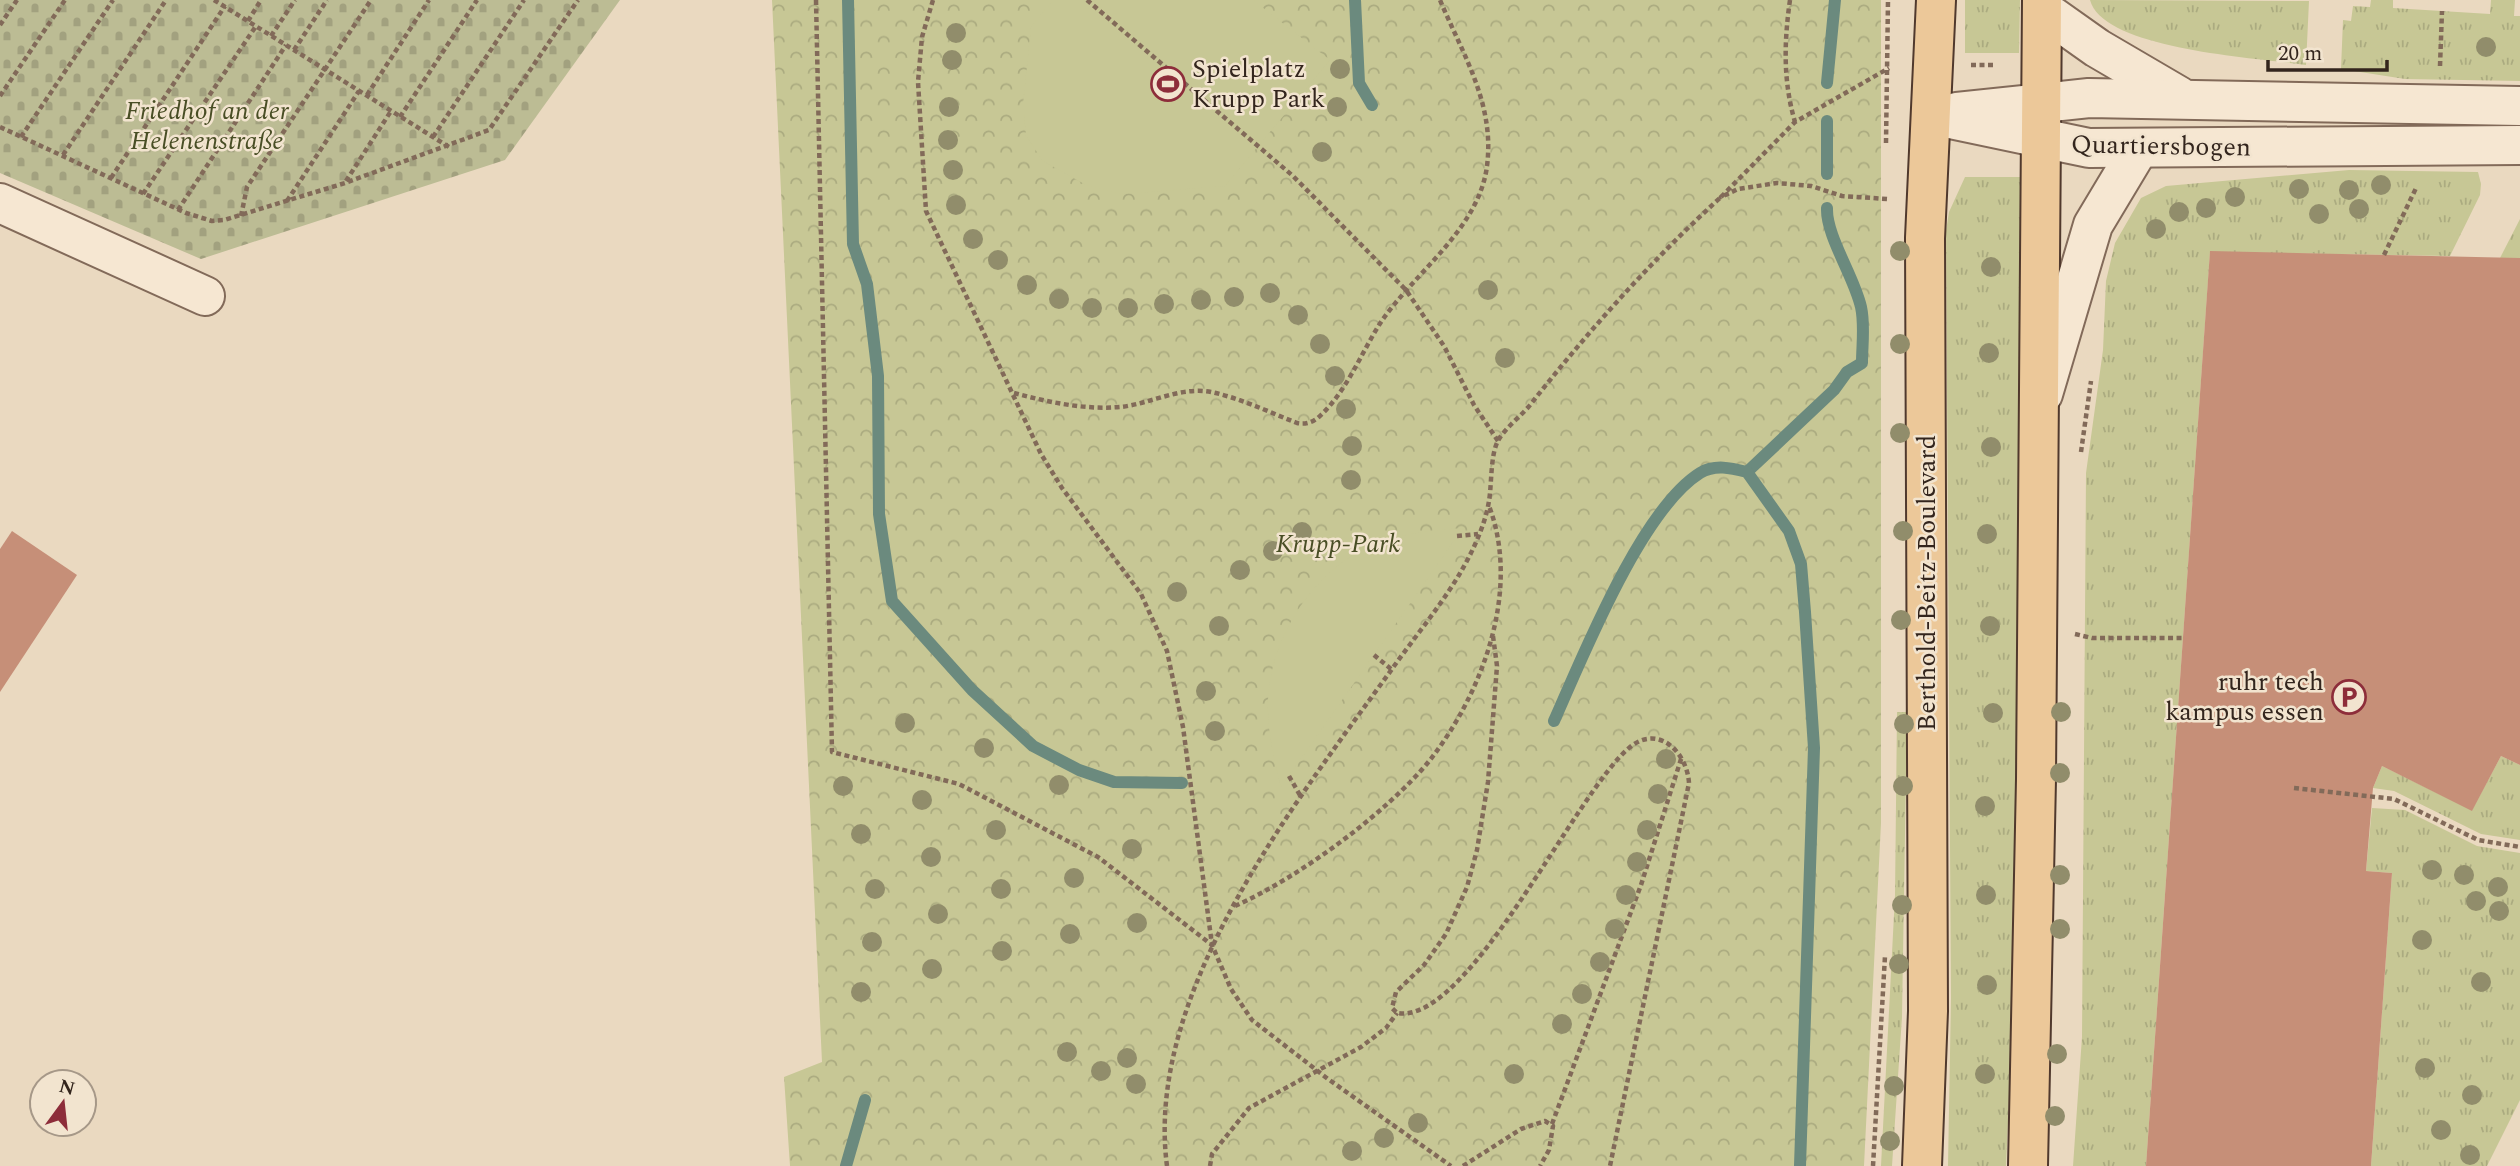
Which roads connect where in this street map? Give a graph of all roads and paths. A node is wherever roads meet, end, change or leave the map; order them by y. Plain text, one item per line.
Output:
1 (17, 0) edge
2 (65, 0) edge
3 (113, 0) edge
4 (166, 0) edge
5 (214, 0) edge
6 (261, 0) edge
7 (295, 0) edge
8 (327, 0) edge
9 (371, 0) edge
10 (429, 0) edge
11 (477, 0) edge
12 (524, 0) edge
13 (578, 0) edge
14 (816, 0) edge
15 (933, 0) edge
16 (1087, 0) edge
17 (1440, 0) edge
18 (1790, 0) edge
19 (1936, 0) edge
20 (224, 4) edge
21 (2042, 4) edge
22 (2442, 11) dead end
23 (248, 21) junction
24 (0, 24) edge
25 (256, 26) junction
26 (271, 36) junction
27 (286, 45) junction
28 (294, 50) junction
29 (1887, 68) dead end
30 (325, 69) junction
31 (359, 91) junction
32 (367, 95) junction
33 (0, 96) edge
34 (2180, 97) junction
35 (2042, 100) junction
36 (2438, 105) junction
37 (2520, 106) edge
38 (391, 111) junction
39 (1931, 115) junction
40 (400, 117) junction
41 (1794, 122) junction
42 (0, 127) edge
43 (22, 137) junction
44 (433, 137) junction
45 (2041, 140) junction
46 (2520, 145) edge
47 (2436, 146) junction
48 (449, 147) junction
49 (2138, 150) junction
50 (63, 155) junction
51 (111, 178) junction
52 (345, 183) junction
53 (144, 194) junction
54 (1721, 197) junction
55 (1887, 199) dead end
56 (285, 202) junction
57 (0, 203) edge
58 (178, 209) junction
59 (241, 216) junction
60 (2384, 255) dead end
61 (1406, 290) junction
62 (205, 296) dead end
63 (2092, 373) dead end
64 (1013, 393) junction
65 (2039, 408) junction
66 (1498, 440) junction
67 (2079, 463) dead end
68 (1489, 505) junction
69 (1479, 533) junction
70 (1457, 536) dead end
71 (2076, 621) dead end
72 (1493, 636) junction
73 (2182, 638) dead end
74 (1374, 655) dead end
75 (1391, 669) junction
76 (1682, 756) junction
77 (1289, 776) dead end
78 (2294, 788) dead end
79 (1301, 797) junction
80 (2520, 847) edge
81 (1235, 906) junction
82 (1212, 945) junction
83 (1397, 1013) junction
84 (1318, 1071) junction
85 (1552, 1124) junction
86 (1167, 1166) edge
87 (1210, 1166) edge
88 (1451, 1166) edge
89 (1463, 1166) edge
90 (1540, 1166) edge
91 (1610, 1166) edge
92 (1922, 1166) edge
93 (2028, 1166) edge

1 - 24 path
2 - 33 path
3 - 43 path
4 - 50 path
5 - 20 path
6 - 23 path
7 - 26 path
8 - 28 path
9 - 30 path
10 - 32 path
11 - 40 path
12 - 44 path
13 - 48 path
14 - 82 path
15 - 64 path
16 - 61 path
17 - 61 path
18 - 41 path
19 - 39 main road, Berthold-Beitz-Boulevard
20 - 23 path
20 - 51 path
21 - 34 street, Quartiersbogen
21 - 35 main road
22 - 36 path
23 - 25 path
25 - 26 path
25 - 53 path
26 - 27 path
27 - 28 path
27 - 58 path
28 - 30 path
29 - 41 path
30 - 31 path
30 - 59 path
31 - 32 path
31 - 56 path
32 - 38 path
34 - 35 street, Quartiersbogen
34 - 36 street, Quartiersbogen
35 - 39 street, Quartiersbogen
35 - 45 main road
36 - 37 street, Quartiersbogen
38 - 40 path
38 - 52 path
39 - 45 street, Quartiersbogen
39 - 92 main road, Berthold-Beitz-Boulevard
40 - 44 path
41 - 54 path
42 - 43 path
43 - 50 path
44 - 48 path
45 - 49 street, Quartiersbogen
45 - 65 main road
46 - 47 street, Quartiersbogen
47 - 49 street, Quartiersbogen
47 - 60 path
48 - 52 path
49 - 65 street
50 - 51 path
51 - 53 path
52 - 56 path
53 - 58 path
54 - 55 path
54 - 66 path
56 - 59 path
57 - 62 street
58 - 59 path
61 - 64 path
61 - 66 path
63 - 67 path
64 - 82 path
65 - 93 main road
66 - 68 path
68 - 69 path
68 - 72 path
69 - 70 path
69 - 75 path
71 - 73 path
72 - 81 path
72 - 83 path
74 - 75 path
75 - 79 path
76 - 83 path
76 - 85 path
76 - 91 path
77 - 79 path
78 - 80 path
79 - 81 path
81 - 82 path
82 - 84 path
82 - 86 path
83 - 84 path
84 - 87 path
84 - 88 path
85 - 89 path
85 - 90 path

